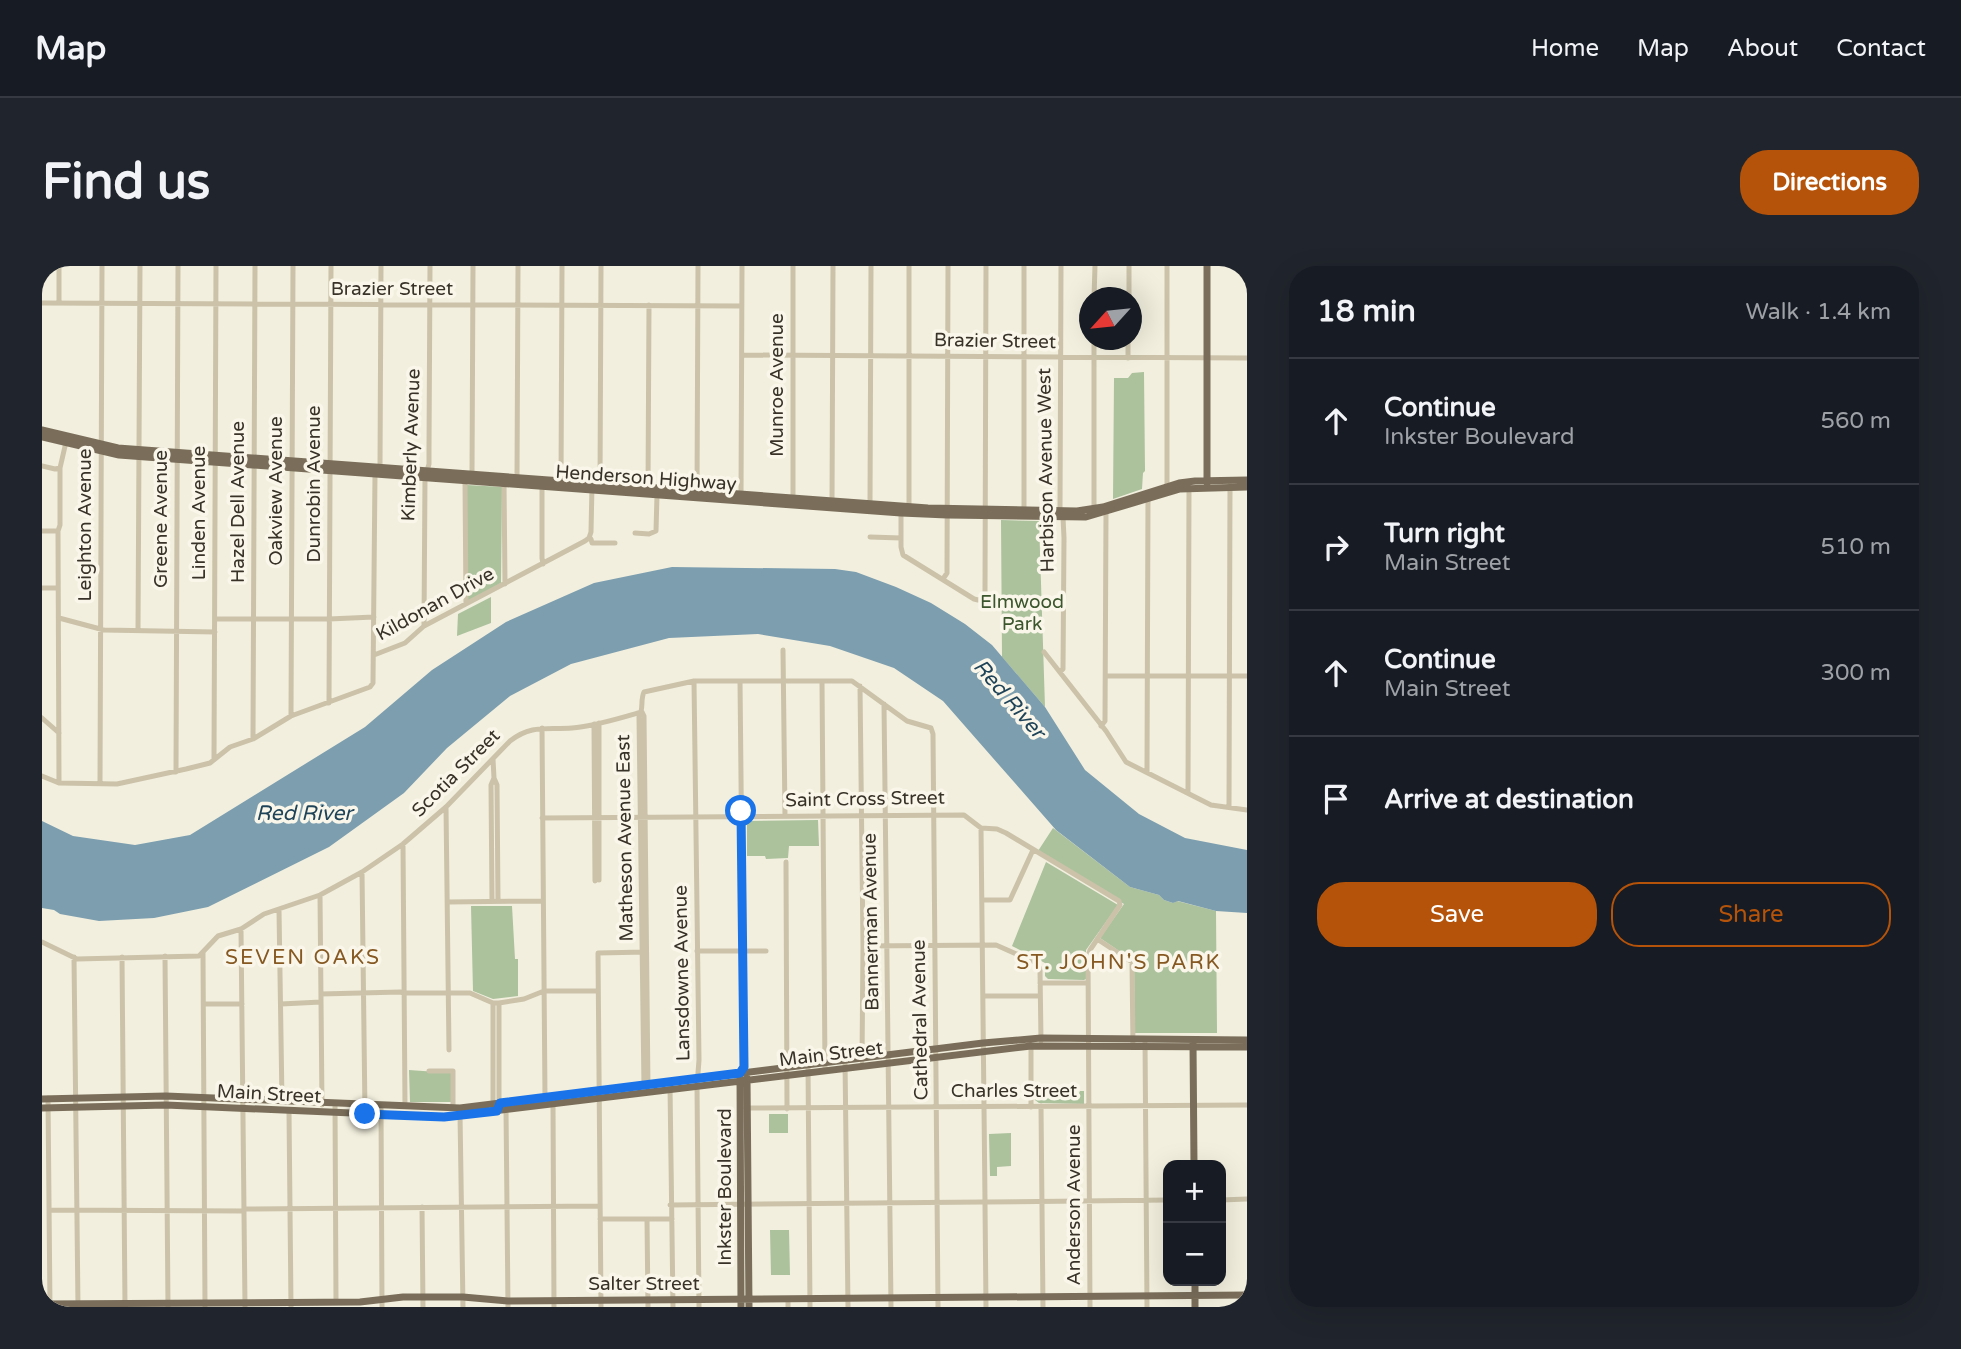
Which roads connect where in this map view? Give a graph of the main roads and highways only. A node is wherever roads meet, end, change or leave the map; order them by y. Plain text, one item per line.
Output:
1 (1207, 266) edge
2 (42, 430) edge
3 (42, 437) edge
4 (68, 440) junction
5 (426, 474) junction
6 (504, 480) junction
7 (1247, 480) edge
8 (561, 484) junction
9 (1207, 484) junction
10 (1230, 484) junction
11 (1247, 487) edge
12 (1167, 489) junction
13 (1148, 496) junction
14 (1062, 514) junction
15 (1247, 1040) edge
16 (1193, 1043) junction
17 (1247, 1047) edge
18 (743, 1075) junction
19 (698, 1082) junction
20 (646, 1088) junction
21 (45, 1099) edge
22 (123, 1100) junction
23 (282, 1101) junction
24 (296, 1101) junction
25 (744, 1107) junction
26 (45, 1108) edge
27 (442, 1108) junction
28 (274, 1110) junction
29 (289, 1111) junction
30 (458, 1111) junction
31 (436, 1117) junction
32 (1194, 1160) edge
33 (1195, 1286) edge
34 (1195, 1295) junction
35 (1247, 1295) edge
36 (673, 1303) edge
37 (699, 1303) edge
38 (745, 1303) edge
39 (788, 1303) edge
40 (810, 1303) edge
41 (382, 1304) edge
42 (508, 1304) edge
43 (554, 1304) edge
44 (601, 1304) edge
45 (648, 1304) edge
46 (47, 1305) edge
47 (125, 1305) edge
48 (168, 1305) edge
49 (205, 1305) edge
50 (245, 1305) edge
51 (291, 1305) edge
52 (78, 1306) edge
53 (1195, 1307) edge

1 - 9 main road
2 - 4 main road, Henderson Highway
3 - 4 main road, Henderson Highway
4 - 5 main road, Henderson Highway
5 - 6 main road, Henderson Highway
5 - 6 main road, Henderson Highway
6 - 8 main road, Henderson Highway
6 - 8 main road, Henderson Highway
7 - 10 main road, Henderson Highway
8 - 14 main road, Henderson Highway
9 - 10 main road, Henderson Highway
9 - 12 main road, Henderson Highway
9 - 12 main road, Henderson Highway
10 - 11 main road, Henderson Highway
12 - 13 main road, Henderson Highway
13 - 14 main road, Henderson Highway
13 - 14 main road, Henderson Highway
15 - 16 main road, Main Street
16 - 17 main road, Main Street
16 - 18 main road, Main Street
16 - 32 main road
18 - 19 main road, Main Street
18 - 25 main road, Inkster Boulevard
19 - 20 main road, Main Street
19 - 20 main road, Main Street
20 - 30 main road, Main Street
21 - 22 main road, Main Street
22 - 23 main road, Main Street
22 - 26 main road, Main Street
22 - 28 main road, Main Street
23 - 24 main road, Main Street
23 - 28 main road
24 - 27 main road, Main Street
24 - 29 main road
25 - 38 main road, Inkster Boulevard
25 - 38 main road, Inkster Boulevard
27 - 30 main road, Main Street
27 - 31 main road
28 - 29 main road, Main Street
29 - 31 main road, Main Street
30 - 31 main road, Main Street
33 - 34 main road
34 - 35 main road, Salter Street
34 - 40 main road, Salter Street
34 - 53 main road
36 - 37 main road, Salter Street
36 - 45 main road, Salter Street
37 - 38 main road, Salter Street
38 - 39 main road, Salter Street
39 - 40 main road, Salter Street
41 - 42 main road, Salter Street
41 - 51 main road, Salter Street
42 - 43 main road, Salter Street
43 - 44 main road, Salter Street
44 - 45 main road, Salter Street
46 - 52 main road, Salter Street
47 - 48 main road, Salter Street
47 - 52 main road, Salter Street
48 - 49 main road, Salter Street
49 - 50 main road, Salter Street
50 - 51 main road, Salter Street

